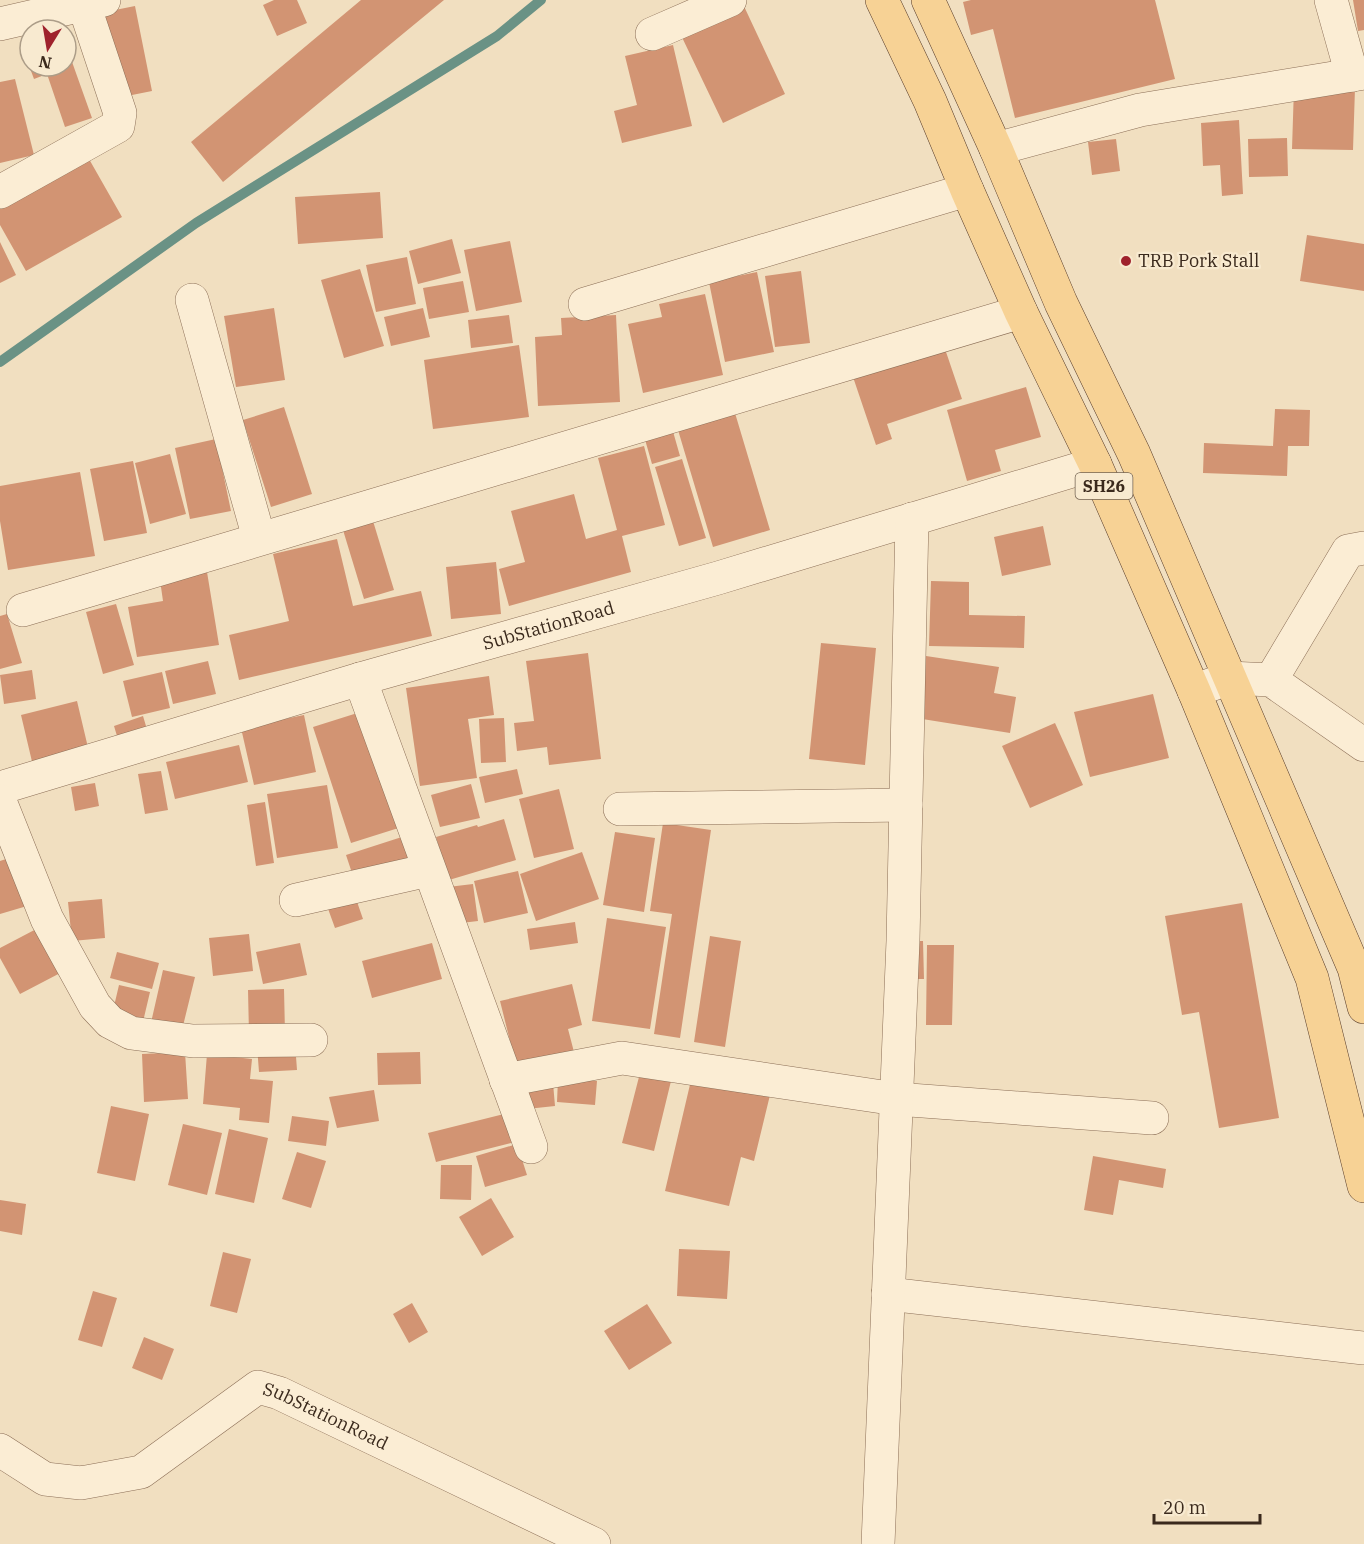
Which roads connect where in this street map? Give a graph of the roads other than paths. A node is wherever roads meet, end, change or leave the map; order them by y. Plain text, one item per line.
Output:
1 (730, 0) edge
2 (882, 0) edge
3 (928, 0) edge
4 (1331, 0) edge
5 (94, 2) edge
6 (0, 24) edge
7 (652, 34) dead end
8 (1358, 74) edge
9 (996, 149) junction
10 (967, 190) junction
11 (0, 192) edge
12 (192, 300) dead end
13 (585, 304) dead end
14 (1021, 312) junction
15 (1095, 464) junction
16 (912, 519) junction
17 (259, 538) junction
18 (1364, 548) edge
19 (23, 610) dead end
20 (1229, 678) junction
21 (360, 679) junction
22 (1271, 680) junction
23 (1194, 691) junction
24 (1364, 745) edge
25 (0, 788) edge
26 (0, 801) edge
27 (906, 805) junction
28 (620, 808) dead end
29 (429, 870) junction
30 (296, 900) dead end
31 (1364, 1007) edge
32 (311, 1040) dead end
33 (506, 1080) junction
34 (896, 1099) junction
35 (1152, 1118) dead end
36 (531, 1147) dead end
37 (1364, 1186) edge
38 (888, 1294) junction
39 (1364, 1348) edge
40 (0, 1450) edge
41 (594, 1544) edge
42 (878, 1544) edge

1 - 7 street
2 - 10 main road, SH26
3 - 9 main road, SH26
4 - 8 street
5 - 6 street
5 - 11 street
8 - 9 street
9 - 20 main road, SH26
10 - 13 street
10 - 14 main road, SH26
12 - 17 street
14 - 15 main road, SH26
14 - 17 street
15 - 16 street, SubStationRoad
15 - 23 main road, SH26
16 - 21 street, SubStationRoad
16 - 27 street
17 - 19 street
18 - 22 street
20 - 22 street
20 - 23 street
20 - 31 main road, SH26
21 - 25 street, SubStationRoad
21 - 29 street
22 - 24 street
23 - 37 main road, SH26
26 - 32 street
27 - 28 street
27 - 34 street
29 - 30 street
29 - 33 street
33 - 34 street
33 - 36 street
34 - 35 street
34 - 38 street
38 - 39 street
38 - 42 street
40 - 41 street, SubStationRoad

